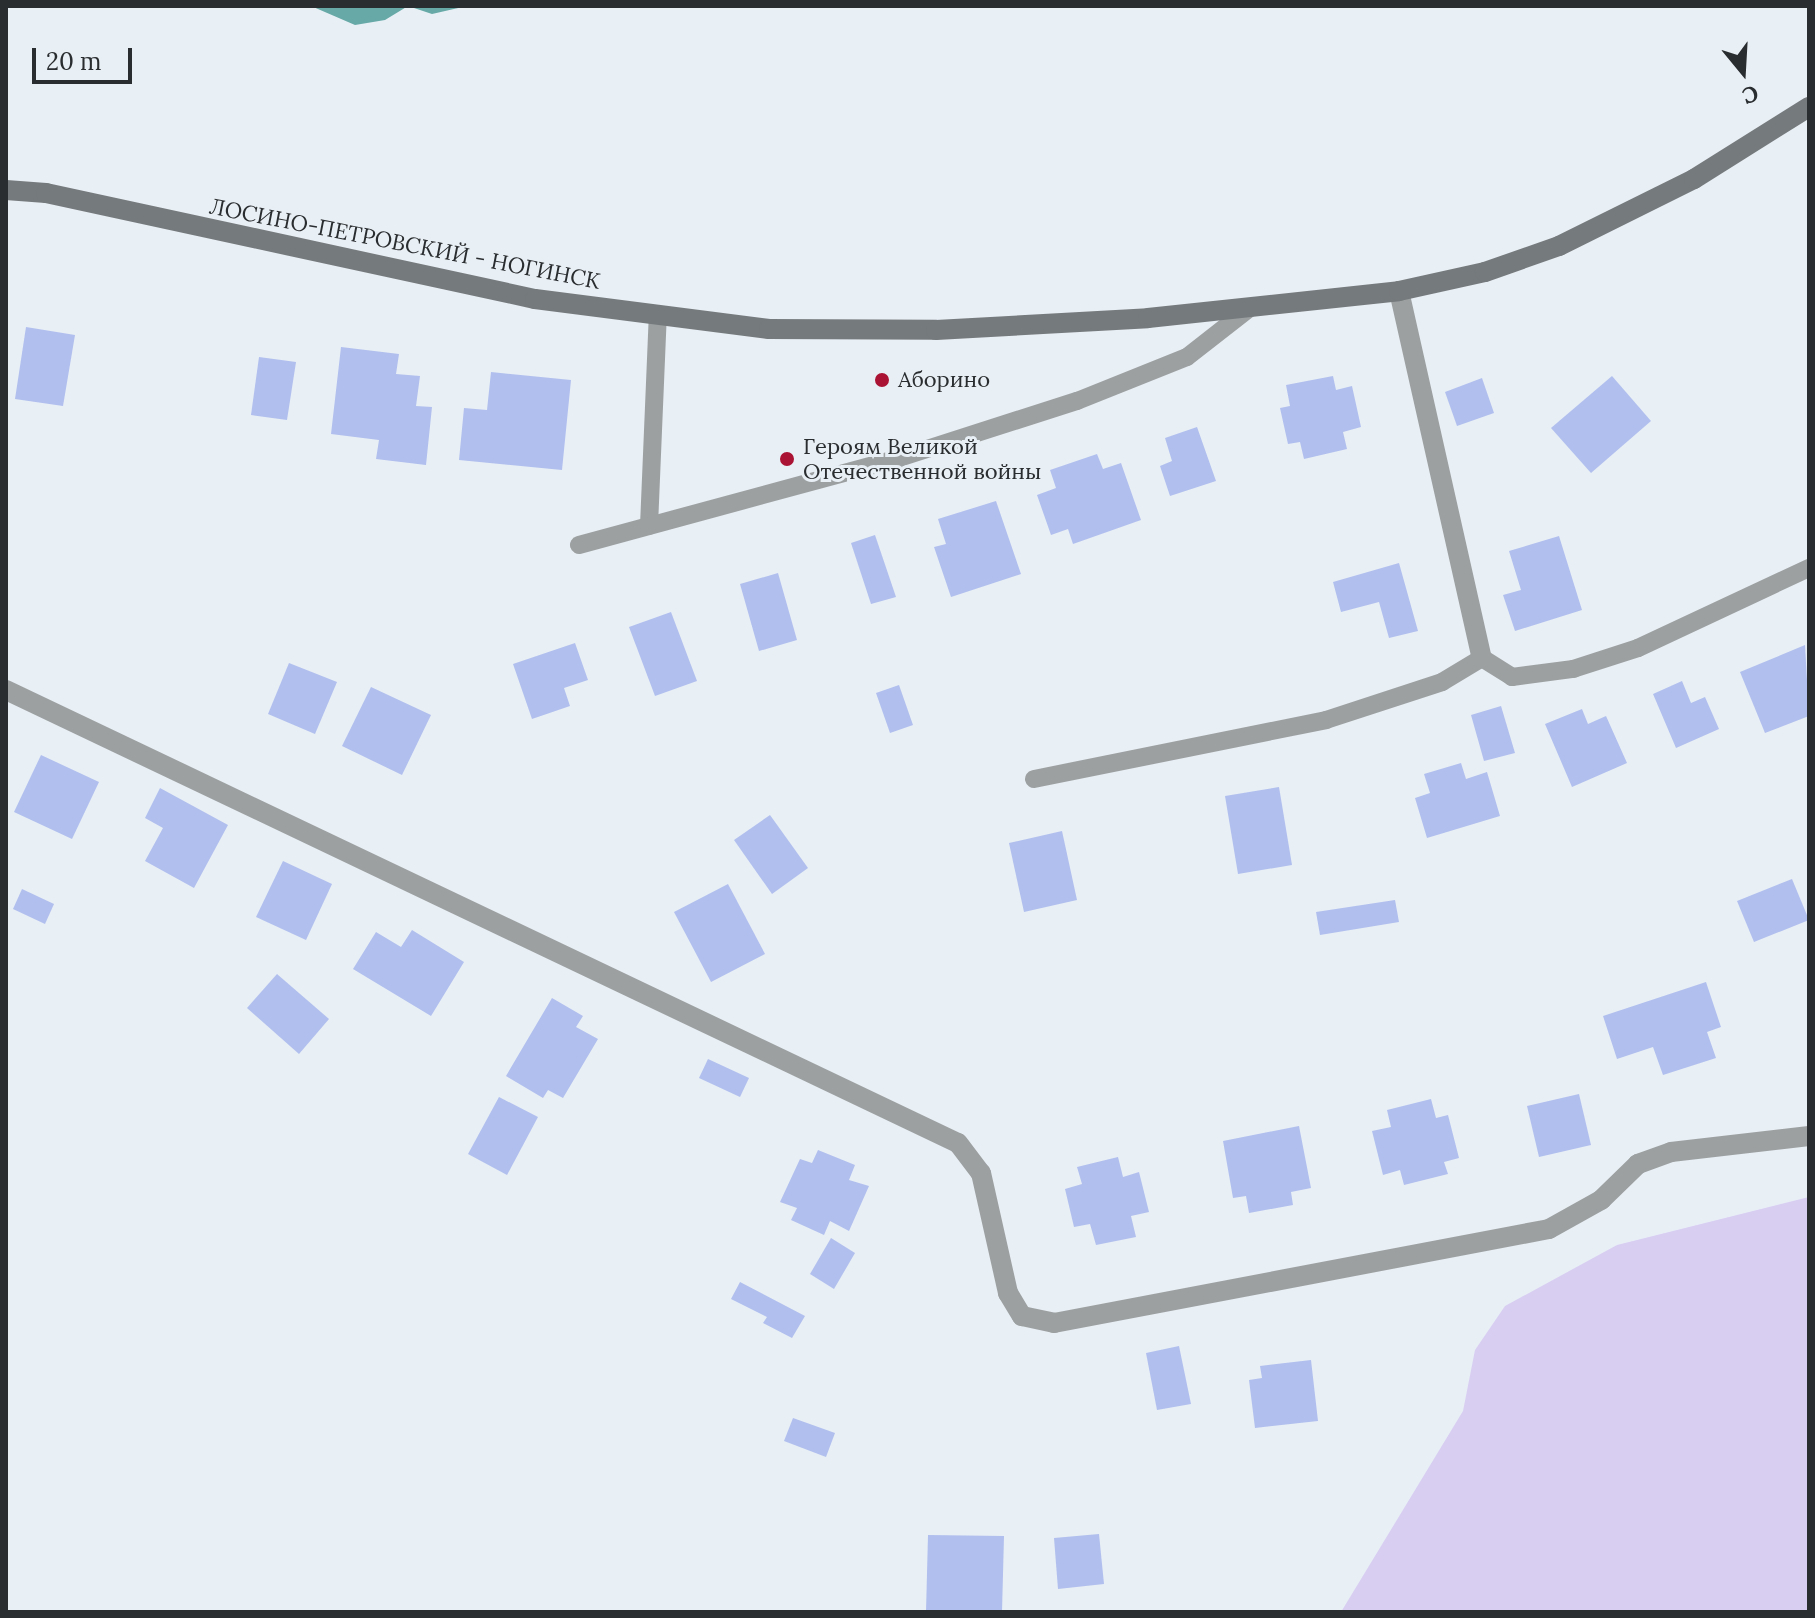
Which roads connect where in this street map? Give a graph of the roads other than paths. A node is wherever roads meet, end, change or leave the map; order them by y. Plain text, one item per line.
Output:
1 (1809, 107) edge
2 (6, 190) edge
3 (1399, 291) junction
4 (1251, 307) junction
5 (658, 315) junction
6 (649, 526) junction
7 (579, 545) dead end
8 (1809, 568) edge
9 (1482, 658) junction
10 (6, 690) edge
11 (1034, 779) dead end
12 (1809, 1136) edge

1 - 3 main road, ЛОСИНО-ПЕТРОВСКИЙ - НОГИНСК
2 - 5 main road, ЛОСИНО-ПЕТРОВСКИЙ - НОГИНСК
3 - 4 main road, ЛОСИНО-ПЕТРОВСКИЙ - НОГИНСК
3 - 9 street
4 - 5 main road, ЛОСИНО-ПЕТРОВСКИЙ - НОГИНСК
4 - 6 lane
5 - 6 lane
6 - 7 lane
8 - 9 lane
9 - 11 lane
10 - 12 street

